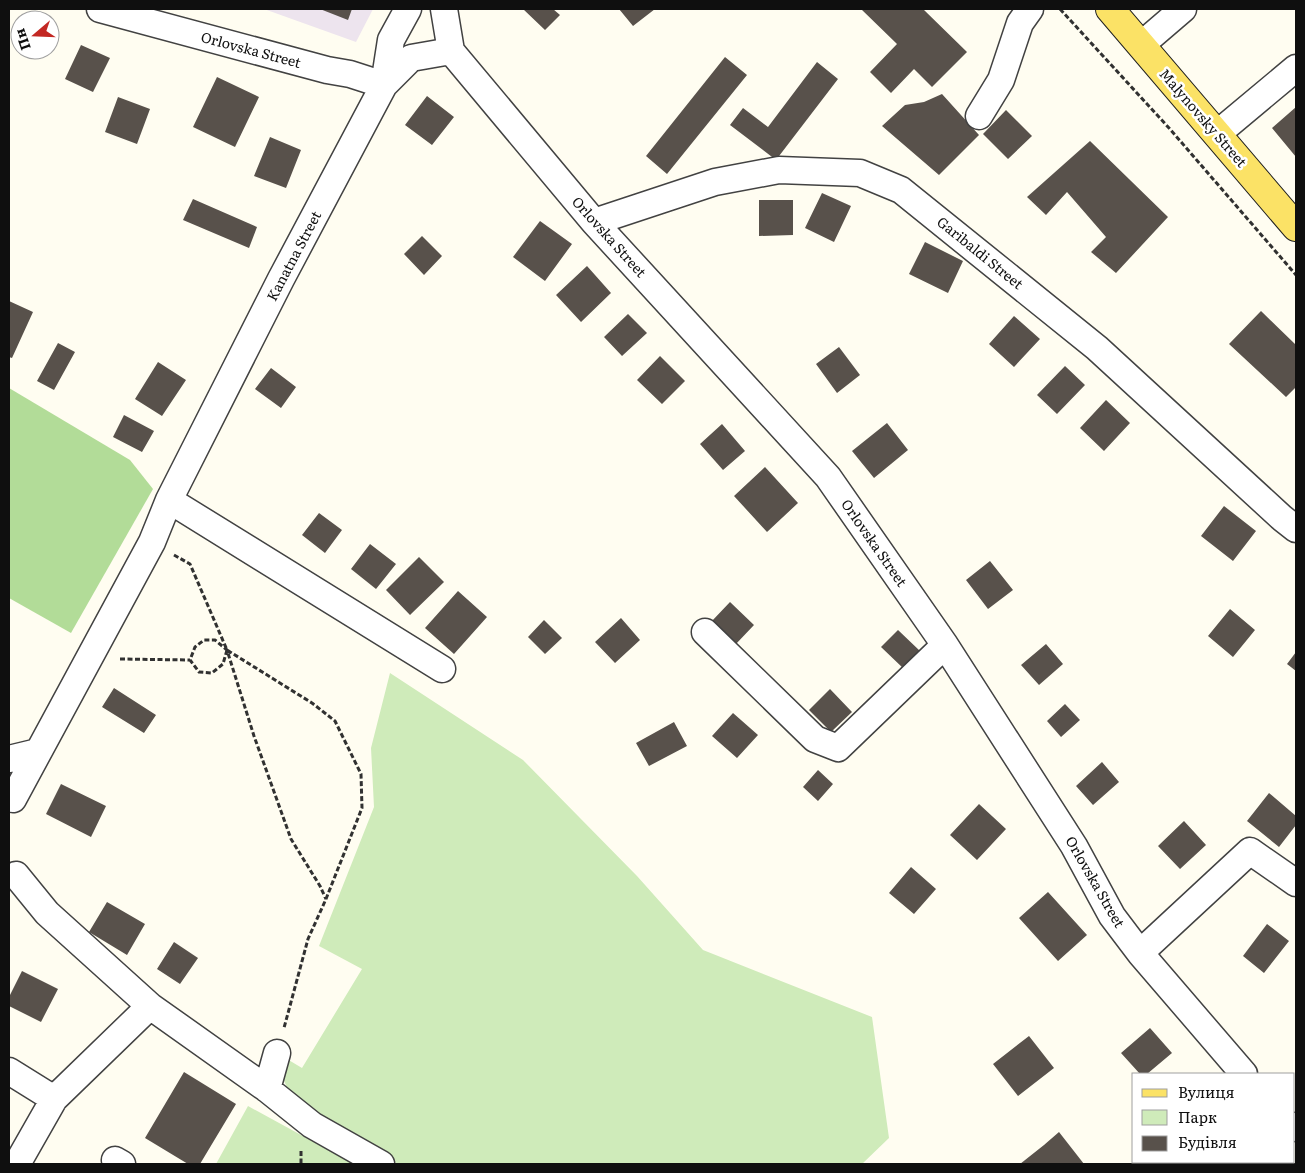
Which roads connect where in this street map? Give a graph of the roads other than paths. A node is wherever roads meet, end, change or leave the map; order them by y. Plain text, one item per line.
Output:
1 (100, 9) edge
2 (408, 9) edge
3 (444, 9) edge
4 (1030, 9) edge
5 (1110, 9) edge
6 (1183, 9) edge
7 (1140, 45) junction
8 (451, 51) junction
9 (1296, 68) edge
10 (384, 85) junction
11 (978, 116) dead end
12 (1217, 134) junction
13 (594, 222) junction
14 (1296, 227) edge
15 (169, 500) junction
16 (1296, 529) edge
17 (704, 632) dead end
18 (945, 644) junction
19 (442, 669) dead end
20 (38, 752) junction
21 (9, 759) edge
22 (13, 799) dead end
23 (16, 875) dead end
24 (1296, 883) edge
25 (1140, 953) junction
26 (150, 1006) junction
27 (277, 1053) road end
28 (9, 1071) edge
29 (1243, 1073) edge
30 (267, 1089) junction
31 (54, 1099) junction
32 (17, 1164) edge
33 (381, 1164) edge

1 - 10 street, Orlovska Street
2 - 10 street, Kanatna Street
3 - 8 street
4 - 11 street
5 - 7 main road, Malynovsky Street
6 - 7 street
7 - 12 main road, Malynovsky Street
8 - 10 street
8 - 13 street, Orlovska Street
9 - 12 street
10 - 15 street, Kanatna Street
12 - 14 main road, Malynovsky Street
13 - 16 street, Garibaldi Street
13 - 18 street, Orlovska Street
15 - 19 street
15 - 20 street, Kanatna Street
17 - 18 street
18 - 25 street, Orlovska Street
20 - 21 street
20 - 22 street, Kanatna Street
23 - 26 street
24 - 25 street
25 - 29 street, Orlovska Street
26 - 30 street
26 - 31 street
27 - 30 street
28 - 31 street
30 - 33 street
31 - 32 street

